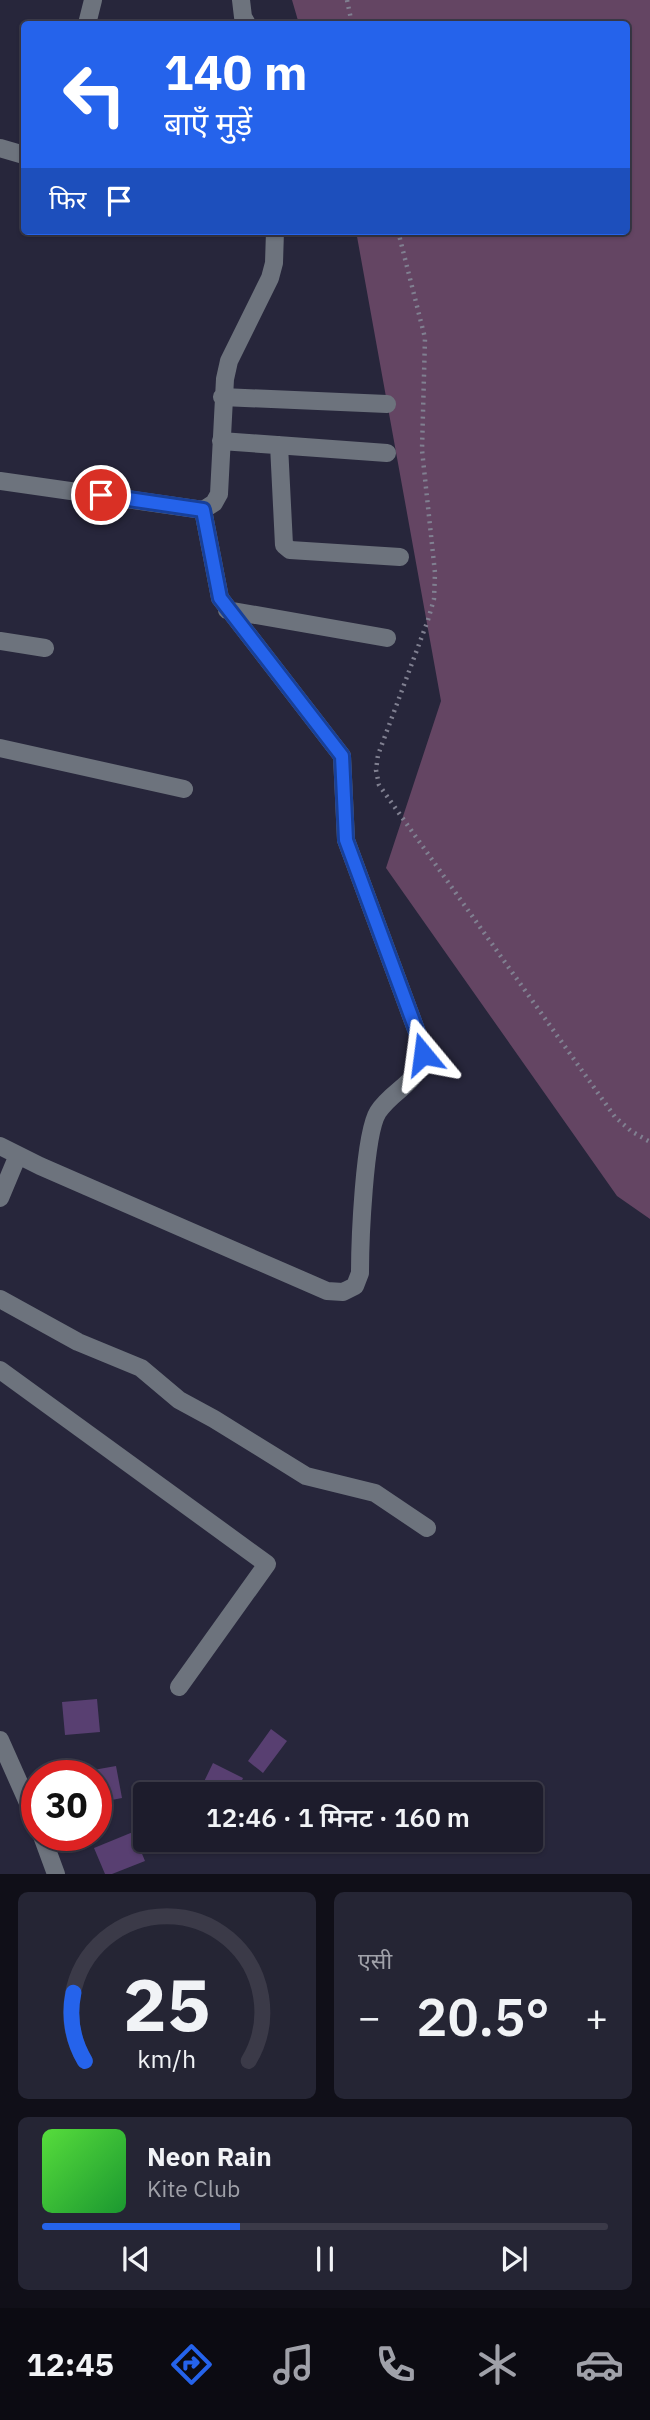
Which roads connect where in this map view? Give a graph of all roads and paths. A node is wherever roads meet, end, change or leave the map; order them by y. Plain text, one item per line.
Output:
1 (93, 0) edge
2 (241, 0) edge
3 (347, 0) edge
4 (88, 21) edge
5 (245, 21) edge
6 (351, 21) edge
7 (0, 148) edge
8 (21, 154) edge
9 (275, 235) edge
10 (399, 235) edge
11 (222, 397) junction
12 (387, 404) dead end
13 (221, 441) junction
14 (279, 444) junction
15 (387, 453) dead end
16 (0, 481) edge
17 (203, 510) junction
18 (400, 557) dead end
19 (228, 610) junction
20 (387, 638) dead end
21 (0, 642) edge
22 (45, 648) dead end
23 (0, 748) edge
24 (184, 789) dead end
25 (650, 1142) edge
26 (0, 1146) edge
27 (18, 1155) junction
28 (0, 1198) edge
29 (0, 1299) edge
30 (0, 1370) edge
31 (427, 1528) dead end
32 (179, 1687) dead end
33 (0, 1740) edge
34 (21, 1787) edge
35 (48, 1851) edge
36 (57, 1874) edge

1 - 4 street
2 - 5 street
3 - 6 path
7 - 8 street
9 - 11 street
10 - 25 path
11 - 12 street
11 - 13 street
13 - 14 street
13 - 17 street
14 - 15 street
14 - 18 street
16 - 17 street
17 - 19 street
19 - 20 street
19 - 27 street
21 - 22 street
23 - 24 street
26 - 27 street
27 - 28 street
29 - 31 street
30 - 32 street
33 - 34 street
35 - 36 street

